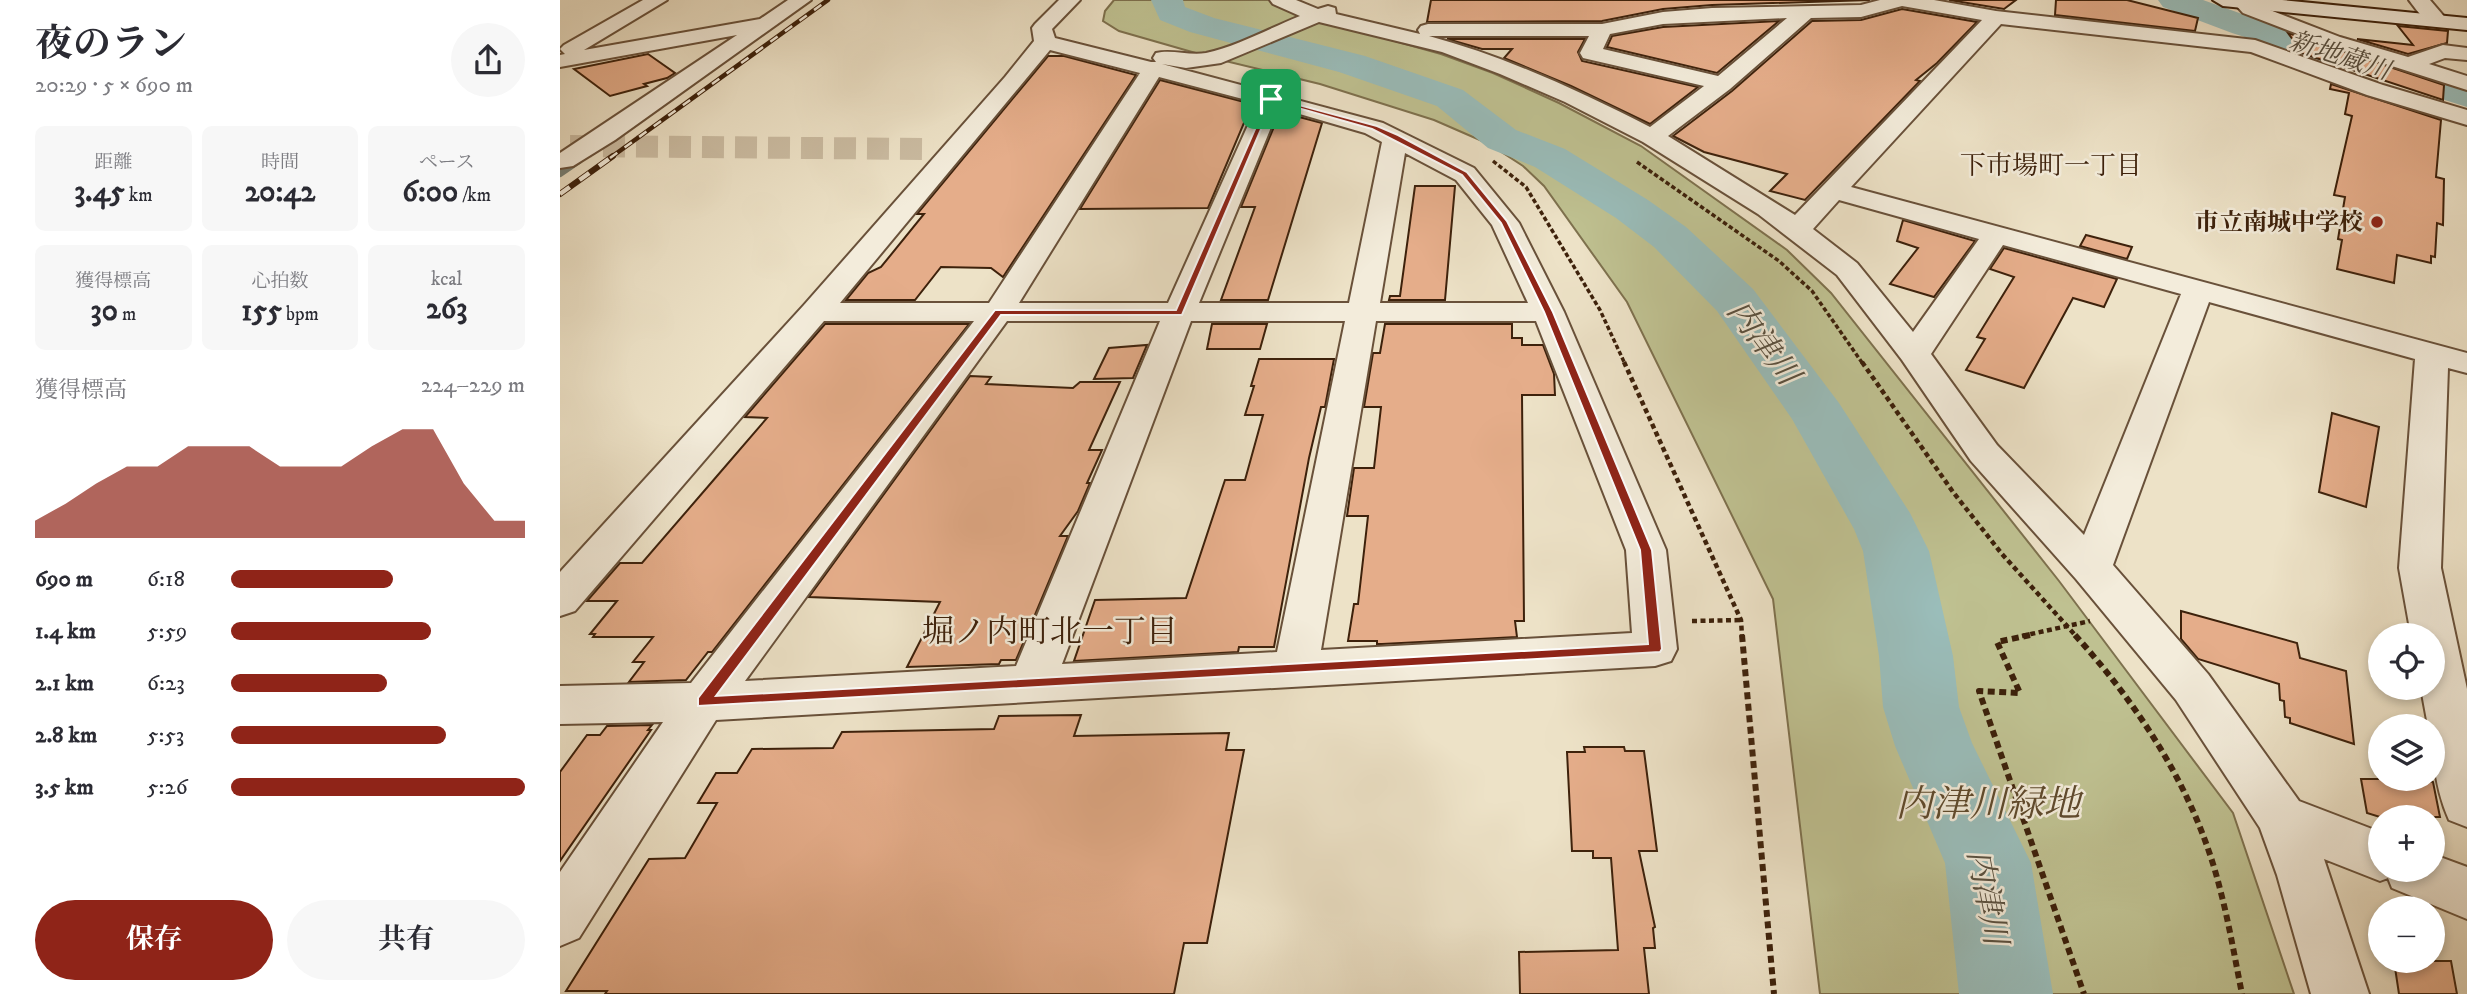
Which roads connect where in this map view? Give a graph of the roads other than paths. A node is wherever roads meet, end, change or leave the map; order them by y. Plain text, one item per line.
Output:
1 (657, 0) edge
2 (801, 0) edge
3 (1070, 0) edge
4 (1280, 0) edge
5 (1902, 0) edge
6 (2419, 0) edge
7 (2233, 1) edge
8 (1343, 5) dead end
9 (1529, 10) dead end
10 (2104, 10) dead end
11 (1804, 14) junction
12 (1996, 17) junction
13 (1313, 18) junction
14 (2165, 19) dead end
15 (2438, 21) junction
16 (617, 23) junction
17 (1611, 23) junction
18 (2131, 23) junction
19 (767, 24) junction
20 (2467, 24) edge
21 (571, 26) dead end
22 (1384, 30) junction
23 (1517, 30) junction
24 (1045, 39) junction
25 (2467, 54) edge
26 (560, 55) edge
27 (560, 61) edge
28 (2406, 66) junction
29 (1154, 68) junction
30 (2467, 83) edge
31 (1722, 84) junction
32 (1271, 99) junction
33 (2467, 118) edge
34 (1395, 137) junction
35 (1652, 137) junction
36 (563, 154) edge
37 (1836, 191) junction
38 (1796, 230) junction
39 (1996, 235) junction
40 (2198, 290) junction
41 (815, 312) junction
42 (998, 312) junction
43 (1362, 312) junction
44 (1548, 312) junction
45 (1179, 313) junction
46 (1914, 354) junction
47 (2449, 358) edge
48 (2091, 568) junction
49 (560, 600) edge
50 (1296, 667) junction
51 (1031, 684) junction
52 (703, 702) junction
53 (560, 705) edge
54 (2467, 804) edge
55 (2281, 817) junction
56 (2368, 852) edge
57 (2442, 882) edge
58 (2467, 892) edge
59 (560, 919) edge
60 (2340, 994) edge

1 - 16 street
2 - 19 street
3 - 24 street
4 - 13 street
5 - 11 street
5 - 12 street
6 - 15 street
7 - 15 street
7 - 28 street
8 - 13 street
9 - 23 street
10 - 18 street
11 - 17 street
11 - 31 street
12 - 18 street
12 - 37 street
13 - 22 street
13 - 24 street
14 - 18 street
15 - 20 street
16 - 21 street
16 - 26 street
17 - 23 street
17 - 31 street
18 - 33 street
19 - 27 street
19 - 36 street
22 - 23 street
22 - 35 street
24 - 29 street
24 - 41 street
25 - 28 street
28 - 30 street
29 - 32 street
29 - 42 street
31 - 35 street
32 - 34 street
32 - 45 street
34 - 43 street
34 - 44 street
35 - 38 street
37 - 38 street
37 - 39 street
38 - 46 street
39 - 40 street
39 - 46 street
40 - 47 street
40 - 48 street
41 - 42 street
41 - 49 street
42 - 45 street
42 - 52 street
43 - 44 street
43 - 45 street
43 - 50 street
44 - 50 street
45 - 51 street
46 - 48 street
47 - 54 street
48 - 55 street
50 - 51 street
51 - 52 street
52 - 53 street
52 - 59 street
55 - 56 street
55 - 60 street
57 - 58 street

